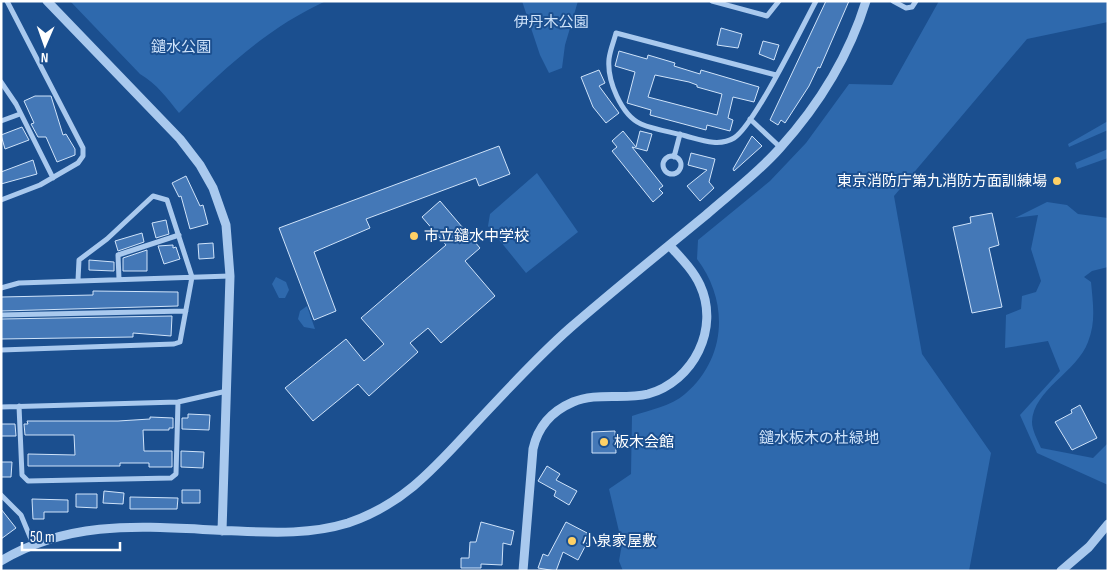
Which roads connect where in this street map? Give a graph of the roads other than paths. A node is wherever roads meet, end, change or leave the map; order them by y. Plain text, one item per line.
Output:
1 (7, 1) edge
2 (47, 1) edge
3 (712, 1) edge
4 (779, 1) edge
5 (816, 1) edge
6 (866, 1) edge
7 (893, 1) edge
8 (916, 1) edge
9 (776, 75) junction
10 (1, 82) edge
11 (20, 114) junction
12 (750, 119) junction
13 (1, 121) edge
14 (680, 134) junction
15 (781, 148) junction
16 (674, 157) dead end
17 (52, 178) junction
18 (1, 200) edge
19 (178, 235) junction
20 (670, 246) junction
21 (230, 276) junction
22 (192, 277) junction
23 (119, 279) junction
24 (78, 280) junction
25 (1, 288) edge
26 (186, 311) junction
27 (1, 315) edge
28 (1, 350) edge
29 (227, 391) junction
30 (178, 402) junction
31 (1, 406) edge
32 (19, 406) junction
33 (1, 496) edge
34 (1108, 524) edge
35 (222, 531) junction
36 (33, 544) junction
37 (1, 561) edge
38 (523, 571) edge
39 (1061, 571) edge

1 - 17 street
2 - 21 street
3 - 4 street
5 - 9 street
6 - 15 street
7 - 8 street
9 - 12 street
9 - 14 street
10 - 11 street
11 - 13 street
11 - 17 street
12 - 14 street
12 - 15 street
14 - 16 street
15 - 20 street
17 - 18 street
19 - 22 street
19 - 23 street
19 - 24 street
20 - 35 street
20 - 38 street
21 - 22 street
21 - 29 street
22 - 23 street
22 - 26 street
23 - 24 street
24 - 25 street
26 - 27 street
26 - 28 street
29 - 30 street
29 - 35 street
30 - 32 street
30 - 32 street
31 - 32 street
33 - 36 street
34 - 39 street
35 - 36 street
36 - 37 street

